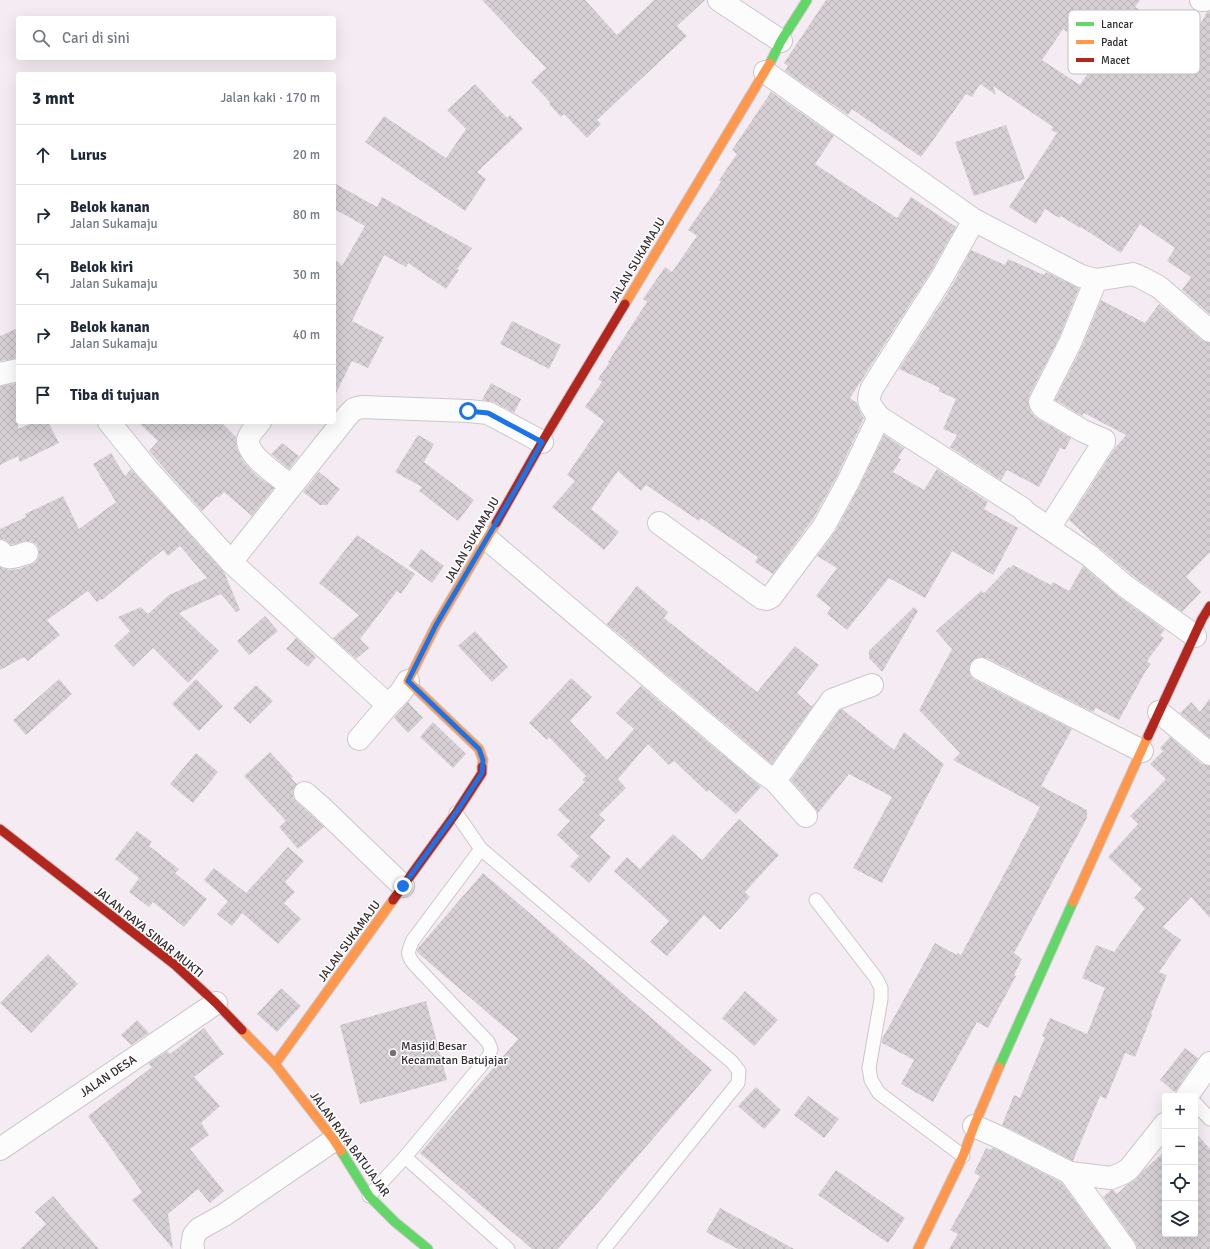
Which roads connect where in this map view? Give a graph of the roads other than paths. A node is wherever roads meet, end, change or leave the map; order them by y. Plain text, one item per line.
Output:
1 (719, 0) edge
2 (807, 0) edge
3 (1201, 0) edge
4 (1205, 0) edge
5 (781, 41) junction
6 (765, 72) junction
7 (974, 220) junction
8 (1096, 280) junction
9 (1210, 331) edge
10 (16, 370) edge
11 (0, 374) edge
12 (879, 417) junction
13 (111, 424) edge
14 (258, 424) edge
15 (542, 442) junction
16 (292, 486) junction
17 (659, 523) dead end
18 (1048, 528) junction
19 (486, 538) junction
20 (0, 550) edge
21 (27, 553) dead end
22 (231, 562) junction
23 (1210, 606) edge
24 (1195, 636) junction
25 (981, 669) dead end
26 (408, 681) junction
27 (872, 684) dead end
28 (388, 705) junction
29 (1159, 712) junction
30 (359, 740) dead end
31 (1142, 751) junction
32 (1210, 754) edge
33 (775, 781) junction
34 (305, 793) dead end
35 (456, 813) junction
36 (806, 816) dead end
37 (3, 836) edge
38 (481, 849) junction
39 (403, 886) junction
40 (816, 900) dead end
41 (216, 1003) junction
42 (1210, 1063) edge
43 (275, 1064) junction
44 (1192, 1093) edge
45 (1198, 1106) edge
46 (1210, 1119) edge
47 (974, 1126) junction
48 (1162, 1128) edge
49 (334, 1140) junction
50 (0, 1149) edge
51 (963, 1156) junction
52 (405, 1157) junction
53 (1070, 1173) junction
54 (370, 1196) junction
55 (194, 1249) edge
56 (428, 1249) edge
57 (508, 1249) edge
58 (604, 1249) edge
59 (918, 1249) edge
60 (1125, 1249) edge

1 - 5 street
2 - 5 main road, JALAN SUKAMAJU
3 - 4 street
5 - 6 main road, JALAN SUKAMAJU
6 - 7 street
6 - 15 main road, JALAN SUKAMAJU
7 - 8 street
7 - 12 street
8 - 9 street
8 - 18 street
10 - 11 street
12 - 17 street
12 - 18 street
13 - 22 street
14 - 16 street
15 - 16 street
15 - 19 main road, JALAN SUKAMAJU
16 - 22 street
18 - 24 street
19 - 26 main road, JALAN SUKAMAJU
19 - 33 street
20 - 21 street
22 - 28 street
23 - 24 main road
24 - 29 main road
25 - 31 street
26 - 28 street
26 - 35 main road, JALAN SUKAMAJU
27 - 33 street
28 - 30 street
29 - 31 main road
29 - 32 street
31 - 47 main road
33 - 36 street
34 - 39 street
35 - 38 lane
35 - 39 main road, JALAN SUKAMAJU
37 - 41 main road, JALAN RAYA SINAR MUKTI
38 - 52 lane
38 - 58 lane
39 - 43 main road, JALAN SUKAMAJU
40 - 51 lane
41 - 43 main road, JALAN RAYA SINAR MUKTI
41 - 50 street, JALAN DESA
42 - 44 street
43 - 49 main road, JALAN RAYA BATUJAJAR
45 - 46 lane
47 - 51 main road
47 - 53 street
48 - 53 street
49 - 54 main road, JALAN RAYA BATUJAJAR
49 - 55 street
51 - 59 main road
52 - 54 lane
52 - 57 lane
53 - 60 street
54 - 56 main road, JALAN RAYA BATUJAJAR

